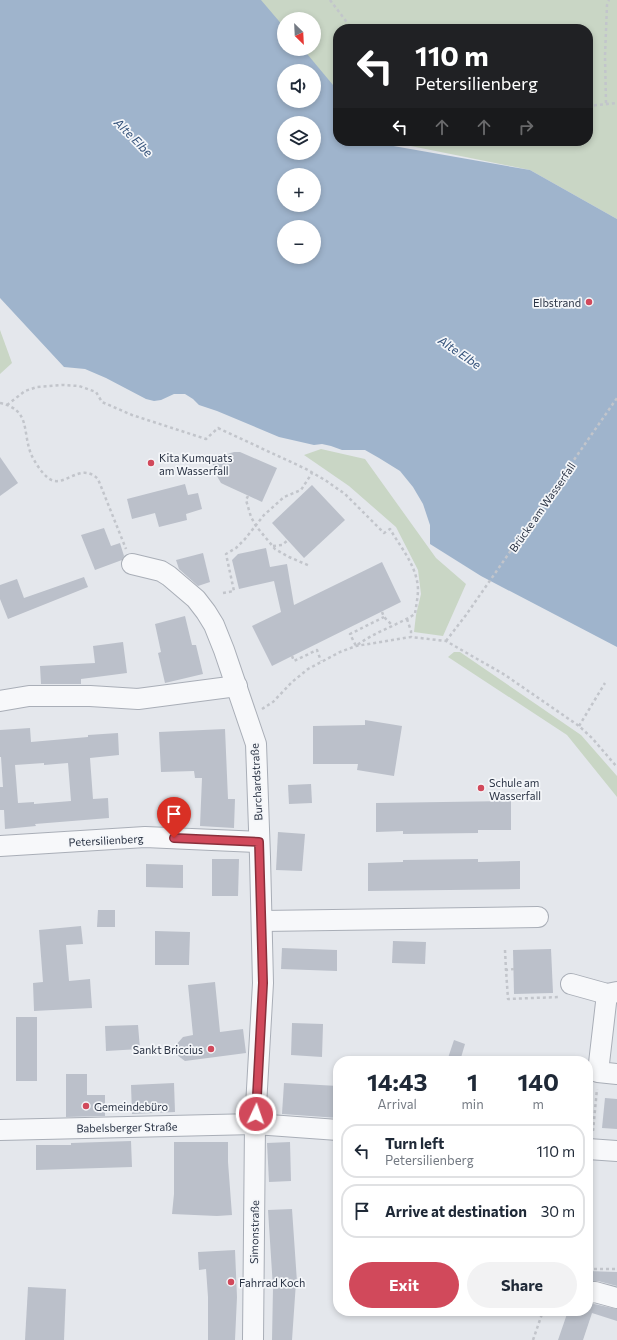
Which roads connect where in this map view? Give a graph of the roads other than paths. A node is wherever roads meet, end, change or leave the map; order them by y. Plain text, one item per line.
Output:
1 (132, 564) road end
2 (237, 686) junction
3 (0, 701) edge
4 (259, 842) junction
5 (0, 846) edge
6 (538, 917) dead end
7 (262, 922) junction
8 (571, 984) road end
9 (612, 993) edge
10 (608, 1073) edge
11 (255, 1124) junction
12 (0, 1130) edge
13 (333, 1130) edge
14 (593, 1143) edge
15 (617, 1151) edge
16 (593, 1292) edge
17 (617, 1298) edge
18 (253, 1340) edge

1 - 2 street, Burchardstraße
2 - 3 street
2 - 4 street, Burchardstraße
4 - 5 street, Petersilienberg
4 - 7 street, Burchardstraße
6 - 7 street
7 - 11 street, Burchardstraße
8 - 9 street
9 - 10 street
11 - 12 street, Babelsberger Straße
11 - 13 street, Babelsberger Straße
11 - 18 street, Simonstraße
14 - 15 street
16 - 17 street

